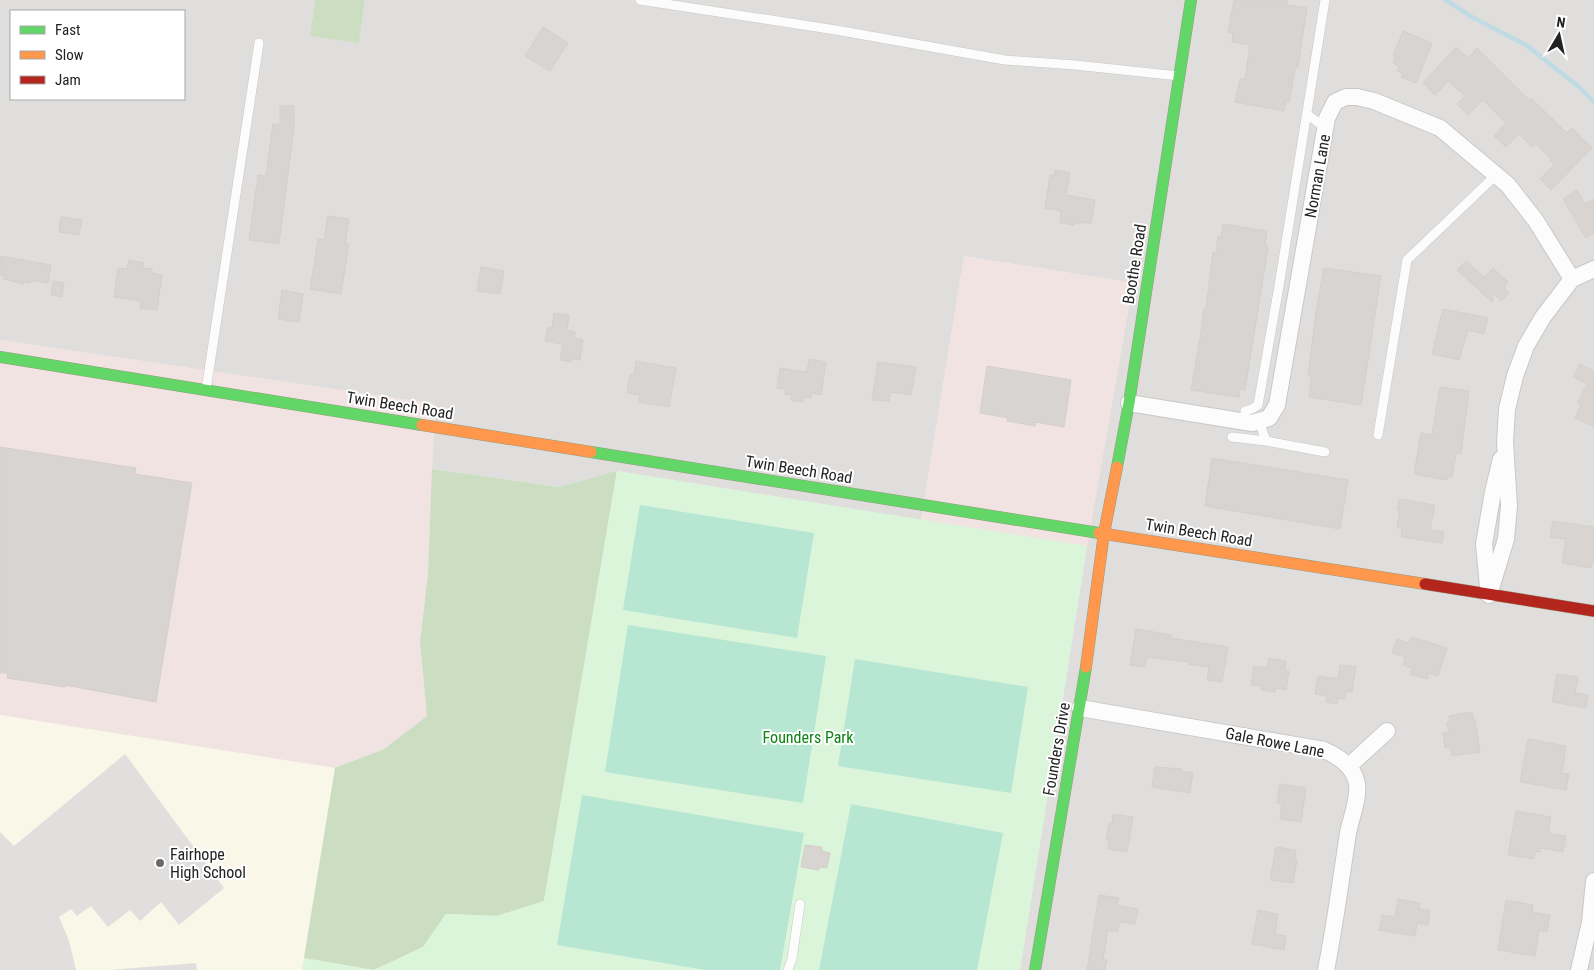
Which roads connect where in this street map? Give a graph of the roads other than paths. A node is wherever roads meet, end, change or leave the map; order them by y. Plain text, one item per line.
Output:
1 (640, 0) edge
2 (1191, 0) edge
3 (1325, 0) edge
4 (259, 44) dead end
5 (1180, 76) junction
6 (1307, 114) junction
7 (1326, 128) junction
8 (1496, 175) junction
9 (1594, 269) edge
10 (1572, 280) junction
11 (0, 357) edge
12 (206, 390) junction
13 (1129, 403) junction
14 (1245, 411) dead end
15 (1259, 421) junction
16 (1378, 435) dead end
17 (1232, 437) dead end
18 (1266, 441) junction
19 (1325, 452) dead end
20 (1104, 533) junction
21 (1488, 595) junction
22 (1594, 612) edge
23 (1080, 708) junction
24 (1388, 732) dead end
25 (1349, 766) junction
26 (1594, 881) edge
27 (800, 904) dead end
28 (1592, 922) edge
29 (788, 970) edge
30 (1034, 970) edge
31 (1326, 970) edge
32 (1580, 970) edge

1 - 5 lane
2 - 5 street, Boothe Road
3 - 6 lane
4 - 12 lane
5 - 13 street, Boothe Road
6 - 7 lane
6 - 14 lane
7 - 8 street, Norman Lane
7 - 15 street, Norman Lane
8 - 10 street, Norman Lane
8 - 16 lane
9 - 10 street
10 - 21 street
11 - 12 street, Twin Beech Road
12 - 20 street, Twin Beech Road
13 - 15 street
13 - 20 street, Boothe Road
15 - 18 lane
17 - 18 lane
18 - 19 lane
20 - 21 street, Twin Beech Road
20 - 23 street, Founders Drive
21 - 22 street, Twin Beech Road
23 - 25 street, Gale Rowe Lane
23 - 30 street, Founders Drive
24 - 25 street
25 - 31 street
26 - 28 street
27 - 29 lane
28 - 32 street

